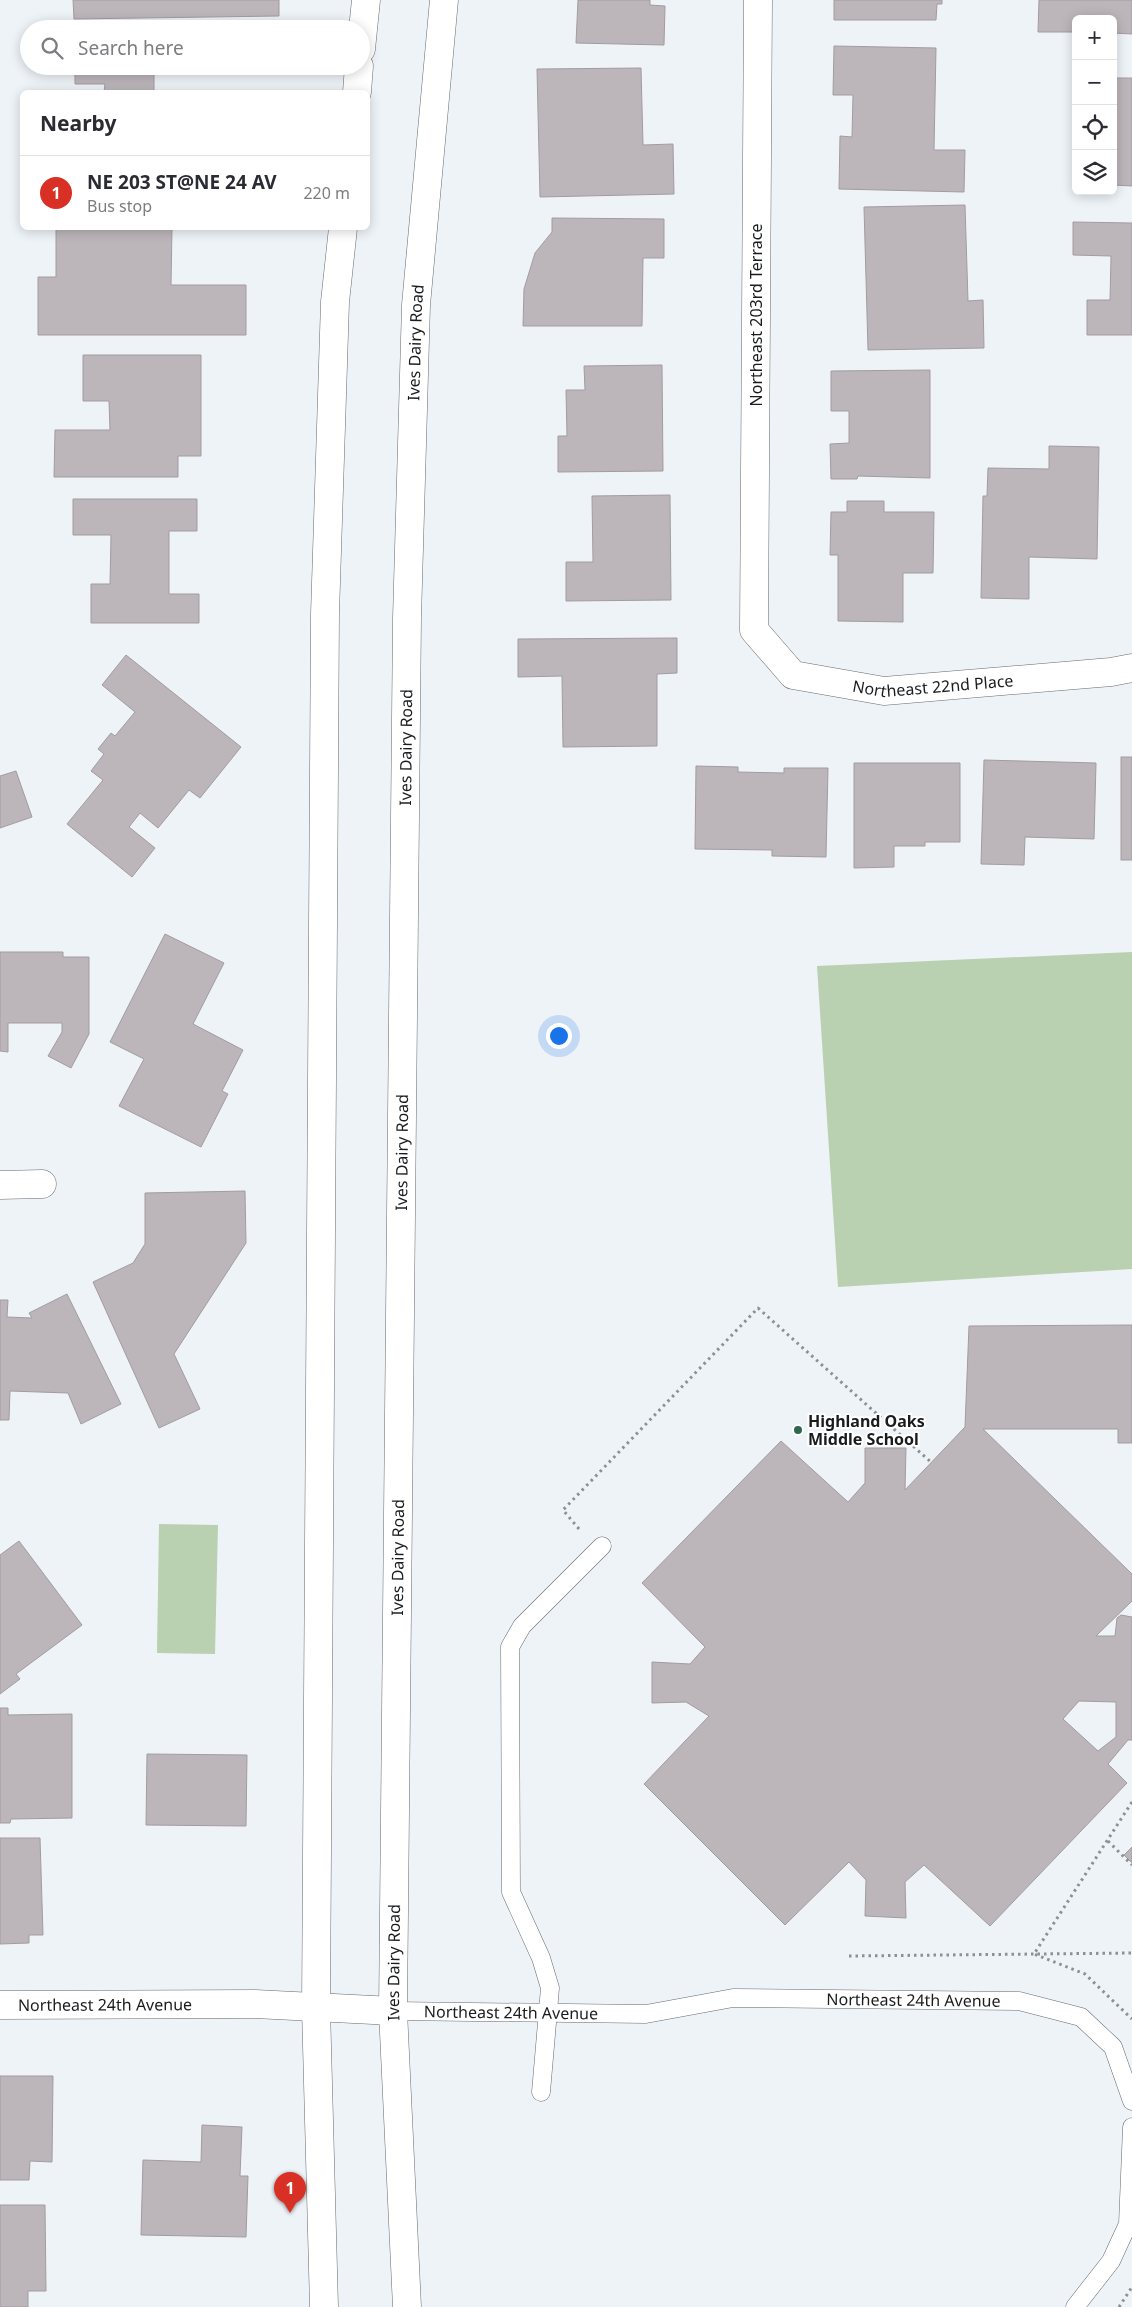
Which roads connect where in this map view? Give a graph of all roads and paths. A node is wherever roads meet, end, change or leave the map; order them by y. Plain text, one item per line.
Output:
1 (366, 0) edge
2 (444, 0) edge
3 (758, 0) edge
4 (364, 20) edge
5 (359, 75) edge
6 (357, 90) edge
7 (343, 230) edge
8 (754, 630) joint
9 (1132, 668) edge
10 (42, 1184) dead end
11 (0, 1185) edge
12 (932, 1463) dead end
13 (600, 1549) joint
14 (1132, 1802) edge
15 (1108, 1840) junction
16 (1132, 1866) edge
17 (1034, 1954) junction
18 (1132, 1954) edge
19 (850, 1956) dead end
20 (0, 2005) edge
21 (316, 2008) junction
22 (393, 2011) junction
23 (548, 2013) junction
24 (1132, 2019) edge
25 (541, 2092) dead end
26 (1132, 2101) edge
27 (1132, 2127) edge
28 (1132, 2287) edge
29 (324, 2307) edge
30 (407, 2307) edge
31 (1075, 2307) edge
32 (1119, 2307) edge

1 - 4 main road
2 - 22 main road, Ives Dairy Road
3 - 8 main road, Northeast 203rd Terrace
5 - 6 main road
7 - 21 main road
8 - 9 main road, Northeast 22nd Place
10 - 11 main road
12 - 13 path
13 - 23 lane
14 - 15 path
15 - 16 path
15 - 17 path
17 - 18 path
17 - 19 path
17 - 24 path
20 - 21 main road, Northeast 24th Avenue
21 - 22 main road, Northeast 24th Avenue
21 - 29 main road
22 - 23 lane, Northeast 24th Avenue
22 - 30 main road, Ives Dairy Road
23 - 25 lane
23 - 26 lane, Northeast 24th Avenue
27 - 31 lane
28 - 32 path

